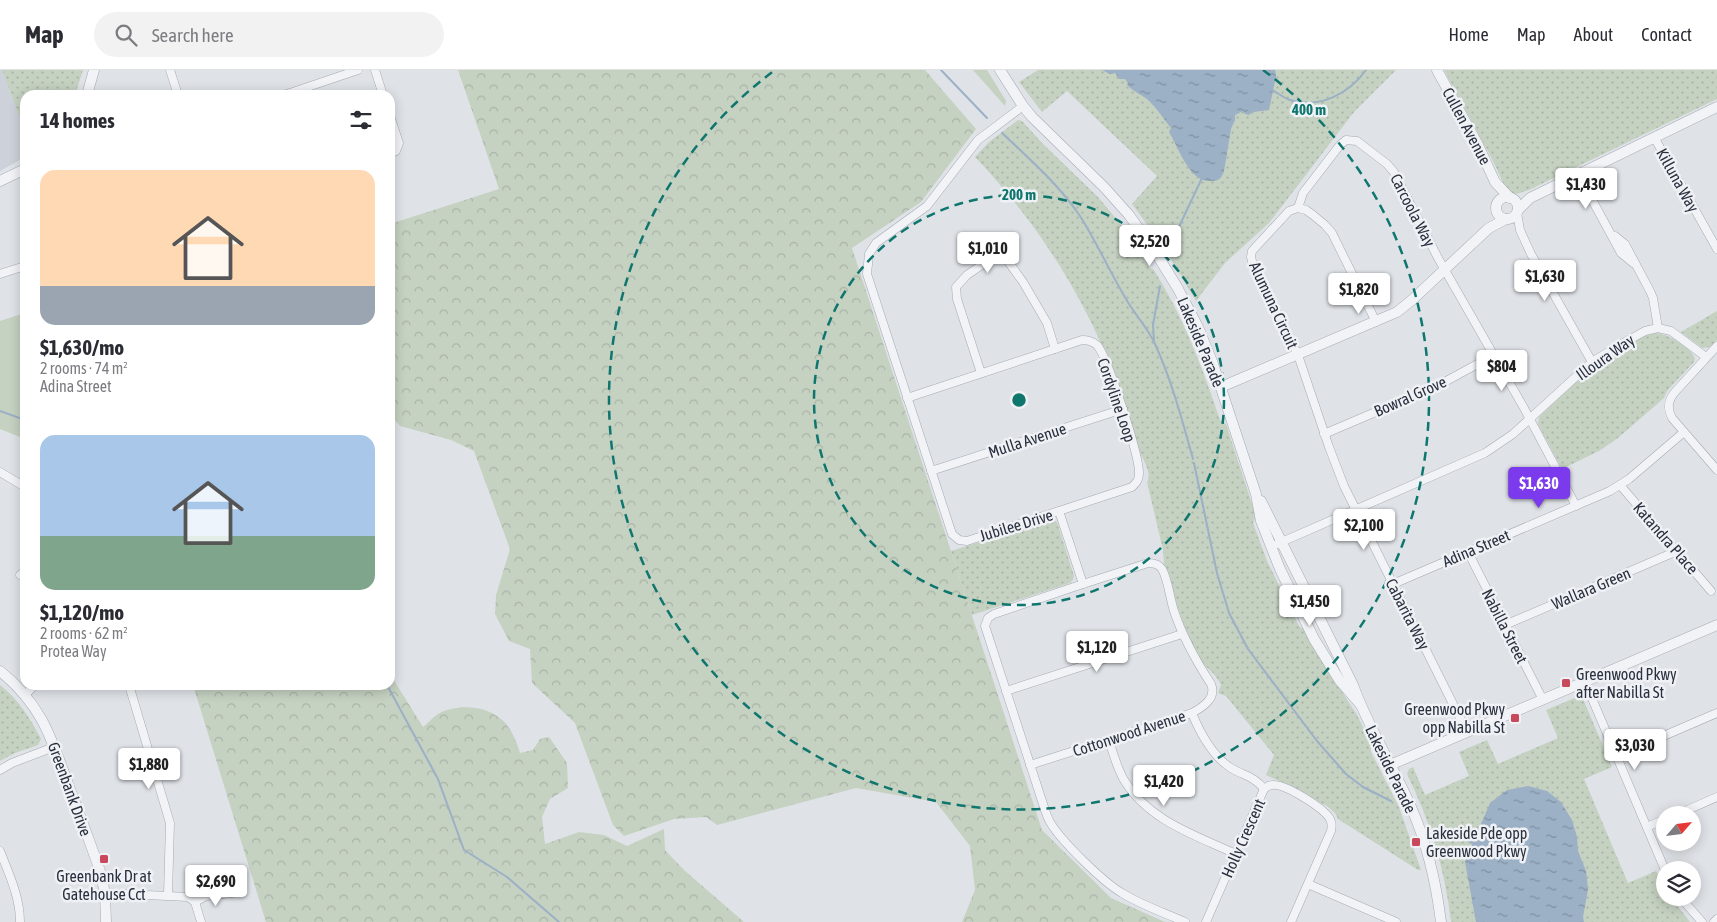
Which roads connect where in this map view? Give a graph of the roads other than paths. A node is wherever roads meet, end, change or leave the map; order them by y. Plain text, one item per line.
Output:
1 (94, 70) edge
2 (170, 70) edge
3 (358, 70) edge
4 (375, 70) edge
5 (1000, 70) edge
6 (1437, 70) edge
7 (88, 90) edge
8 (176, 90) edge
9 (299, 90) edge
10 (381, 90) edge
11 (1023, 106) junction
12 (1717, 107) edge
13 (395, 132) edge
14 (1654, 137) junction
15 (395, 152) edge
16 (20, 172) edge
17 (1578, 174) junction
18 (0, 182) edge
19 (1495, 182) junction
20 (1511, 198) junction
21 (1530, 198) junction
22 (1496, 207) junction
23 (1298, 208) junction
24 (1512, 216) junction
25 (1489, 228) junction
26 (1717, 250) edge
27 (20, 268) edge
28 (1445, 270) junction
29 (0, 274) edge
30 (1376, 322) junction
31 (1658, 328) junction
32 (1717, 346) edge
33 (1055, 349) junction
34 (1298, 355) junction
35 (1494, 355) junction
36 (1706, 357) junction
37 (1592, 362) junction
38 (981, 373) junction
39 (1221, 387) junction
40 (907, 398) junction
41 (1123, 409) junction
42 (1530, 419) junction
43 (1684, 432) junction
44 (1324, 434) junction
45 (1717, 456) edge
46 (1710, 462) junction
47 (1717, 470) edge
48 (931, 471) junction
49 (0, 472) edge
50 (20, 484) edge
51 (1620, 485) junction
52 (1256, 494) junction
53 (1576, 506) junction
54 (1355, 509) junction
55 (1059, 511) junction
56 (1281, 542) junction
57 (1271, 547) junction
58 (1677, 551) junction
59 (1468, 552) junction
60 (1083, 584) junction
61 (1393, 584) junction
62 (1711, 590) dead end
63 (1505, 625) junction
64 (1717, 625) edge
65 (1182, 634) junction
66 (0, 671) edge
67 (1585, 682) junction
68 (20, 689) edge
69 (21, 690) edge
70 (30, 690) edge
71 (130, 690) edge
72 (1006, 692) junction
73 (26, 694) junction
74 (1542, 700) junction
75 (1360, 704) junction
76 (1192, 713) junction
77 (1717, 713) edge
78 (1467, 732) junction
79 (1108, 740) junction
80 (54, 747) junction
81 (1617, 756) junction
82 (1030, 765) junction
83 (1390, 765) junction
84 (0, 770) edge
85 (1264, 789) junction
86 (1717, 797) edge
87 (1696, 806) edge
88 (1656, 824) edge
89 (1647, 827) junction
90 (0, 852) edge
91 (1236, 854) junction
92 (1661, 861) edge
93 (3, 870) edge
94 (1308, 884) junction
95 (106, 893) junction
96 (232, 893) dead end
97 (168, 895) junction
98 (195, 902) junction
99 (1688, 906) edge
100 (1717, 918) edge
101 (20, 922) edge
102 (106, 922) edge
103 (201, 922) edge
104 (1186, 922) edge
105 (1206, 922) edge
106 (1291, 922) edge
107 (1396, 922) edge
108 (1441, 922) edge
109 (1702, 922) edge
110 (1714, 922) edge

1 - 7 street
2 - 8 street
3 - 9 street
4 - 10 street
5 - 11 street, Lakeside Parade
6 - 19 street, Cullen Avenue
11 - 39 street, Lakeside Parade
11 - 40 street, Jubilee Drive
12 - 14 street
13 - 15 street
14 - 17 street
14 - 26 street, Killuna Way
16 - 18 street
17 - 21 street
17 - 31 street
19 - 20 street, Cullen Avenue
19 - 22 street, Cullen Avenue
20 - 21 street
20 - 22 street
20 - 24 street
21 - 24 street
22 - 24 street
22 - 25 street
23 - 28 street, Carcoola Way
23 - 30 street
23 - 34 street, Alumuna Circuit
24 - 25 street
24 - 37 street
25 - 28 street
27 - 29 street
28 - 30 street
28 - 35 street
30 - 34 street
31 - 36 street
31 - 37 street, Illoura Way
32 - 36 street
33 - 38 street, Cordyline Loop
33 - 38 street
33 - 41 street, Cordyline Loop
34 - 39 street
34 - 44 street, Cabarita Way
35 - 42 street
35 - 44 street, Bowral Grove
36 - 43 street
37 - 42 street, Illoura Way
38 - 40 street, Cordyline Loop
39 - 52 street, Lakeside Parade
40 - 48 street, Jubilee Drive
41 - 48 street, Mulla Avenue
41 - 55 street, Cordyline Loop
42 - 53 street
42 - 54 street, Illoura Way
43 - 46 street
43 - 51 street, Adina Street
44 - 54 street, Cabarita Way
45 - 46 street
46 - 47 street
48 - 55 street, Jubilee Drive
49 - 50 street
51 - 53 street, Adina Street
51 - 58 street, Katandra Place
52 - 56 street, Lakeside Parade
52 - 57 street, Lakeside Parade
53 - 59 street, Adina Street
54 - 56 street, Illoura Way
54 - 61 street, Cabarita Way
55 - 60 street, Jubilee Drive
56 - 57 street, Illoura Way
56 - 75 street, Lakeside Parade
57 - 75 street, Lakeside Parade
58 - 62 street, Katandra Place
58 - 63 street, Wallara Green
59 - 61 street, Adina Street
59 - 63 street, Nabilla Street
60 - 65 street, Cottonwood Avenue
60 - 72 street
61 - 78 street, Cabarita Way
63 - 74 street, Nabilla Street
64 - 67 street
65 - 72 street
65 - 76 street, Cottonwood Avenue
66 - 68 street, Greenbank Drive
67 - 74 street
67 - 81 street
69 - 73 street, Greenbank Drive
70 - 73 street
71 - 97 street
72 - 82 street
73 - 80 street, Greenbank Drive
74 - 78 street
75 - 83 street, Lakeside Parade
76 - 79 street, Cottonwood Avenue
76 - 85 street
77 - 81 street
78 - 83 street
79 - 82 street, Cottonwood Avenue
79 - 91 street
80 - 84 street
80 - 95 street, Greenbank Drive
81 - 89 street
82 - 104 street
83 - 108 street, Lakeside Parade
85 - 91 street, Holly Crescent
85 - 94 street, Holly Crescent
86 - 87 street
88 - 89 street
89 - 92 street
90 - 93 street
91 - 105 street, Holly Crescent
93 - 101 street
94 - 106 street, Holly Crescent
94 - 107 street
95 - 97 street
95 - 102 street, Greenbank Drive
96 - 98 street
97 - 98 street
98 - 103 street
99 - 109 street
100 - 110 street

